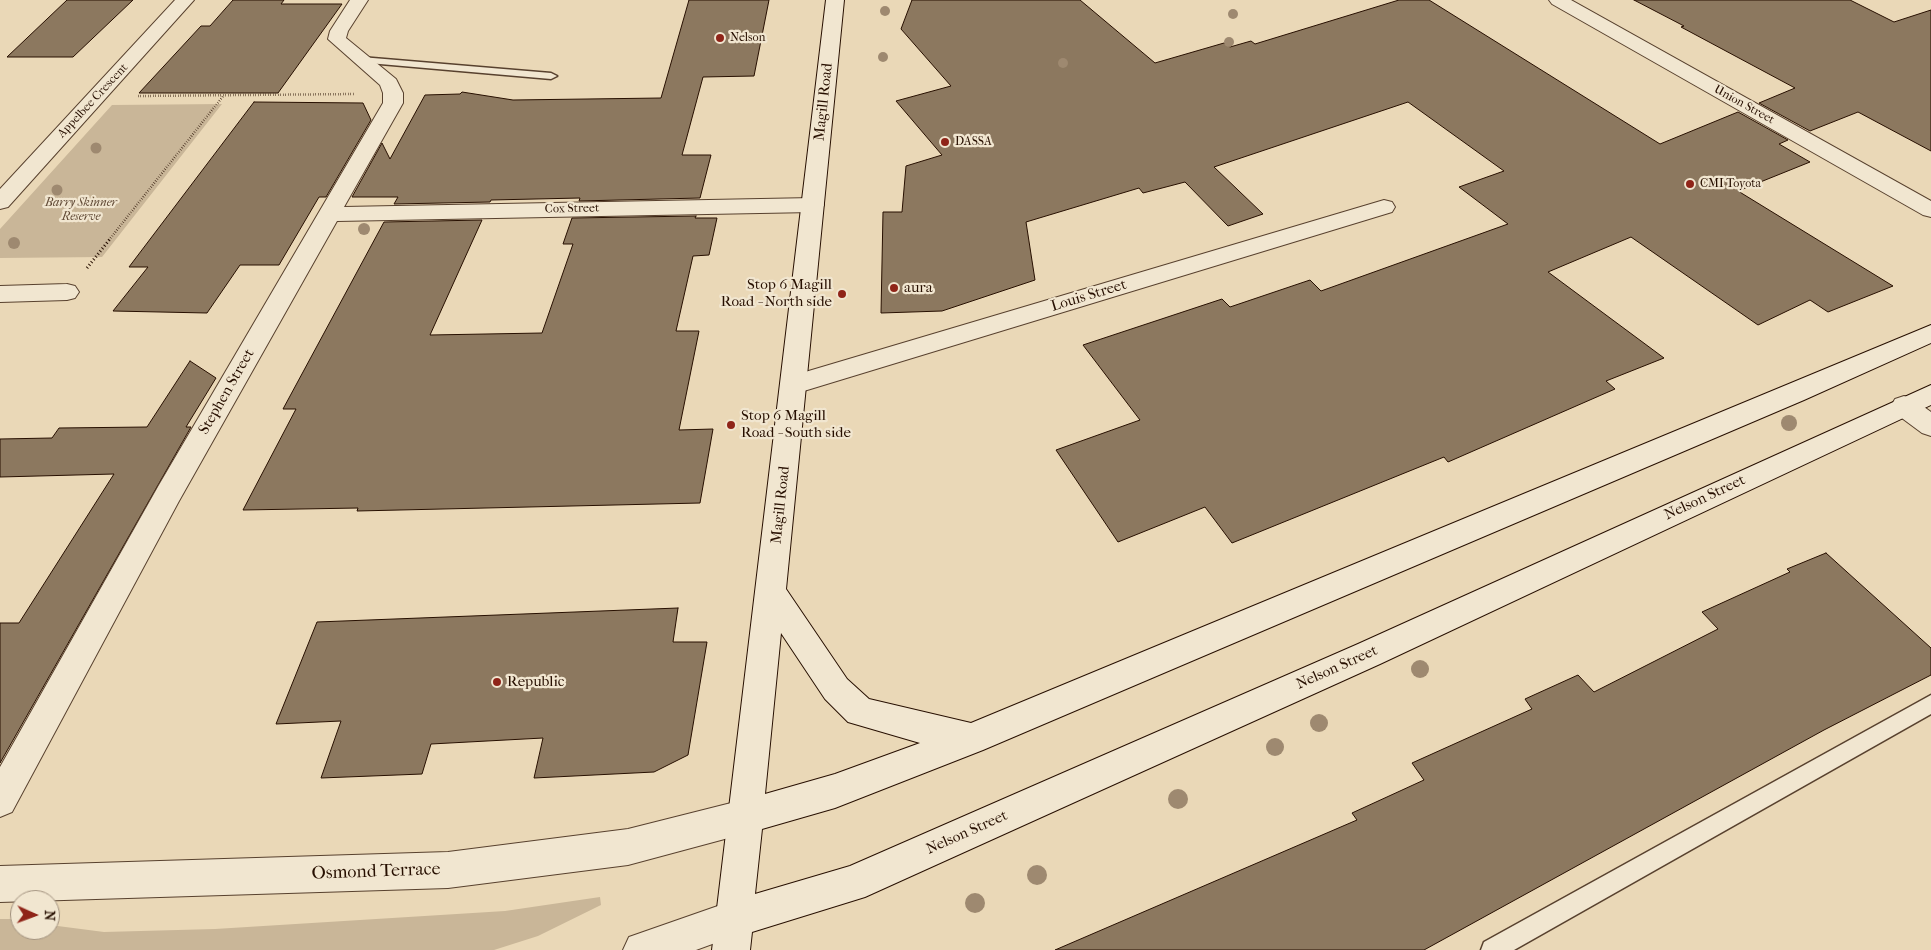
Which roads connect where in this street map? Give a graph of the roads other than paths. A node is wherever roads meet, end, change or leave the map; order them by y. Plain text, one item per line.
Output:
1 (185, 0) edge
2 (359, 0) edge
3 (835, 0) edge
4 (1558, 0) edge
5 (360, 60) junction
6 (551, 76) dead end
7 (0, 202) edge
8 (813, 205) junction
9 (1384, 207) dead end
10 (1931, 210) edge
11 (330, 214) junction
12 (68, 292) road end
13 (0, 294) edge
14 (1931, 333) edge
15 (794, 385) junction
16 (1922, 409) edge
17 (771, 592) junction
18 (1931, 704) edge
19 (971, 739) junction
20 (0, 800) edge
21 (747, 816) junction
22 (0, 884) edge
23 (733, 934) edge
24 (642, 950) edge
25 (1492, 950) edge

1 - 7 street, Appelbee Crescent
2 - 5 street
3 - 8 street, Magill Road
4 - 10 street, Union Street
5 - 6 lane
5 - 11 street, Stephen Street
8 - 11 street, Cox Street
8 - 15 street, Magill Road
9 - 15 street, Louis Street
11 - 20 street, Stephen Street
12 - 13 street
14 - 19 street
15 - 17 street, Magill Road
16 - 23 street, Nelson Street
17 - 19 street
17 - 21 street, Magill Road
18 - 25 lane
19 - 21 street
21 - 22 street, Osmond Terrace
21 - 23 street, Magill Road
23 - 24 street

